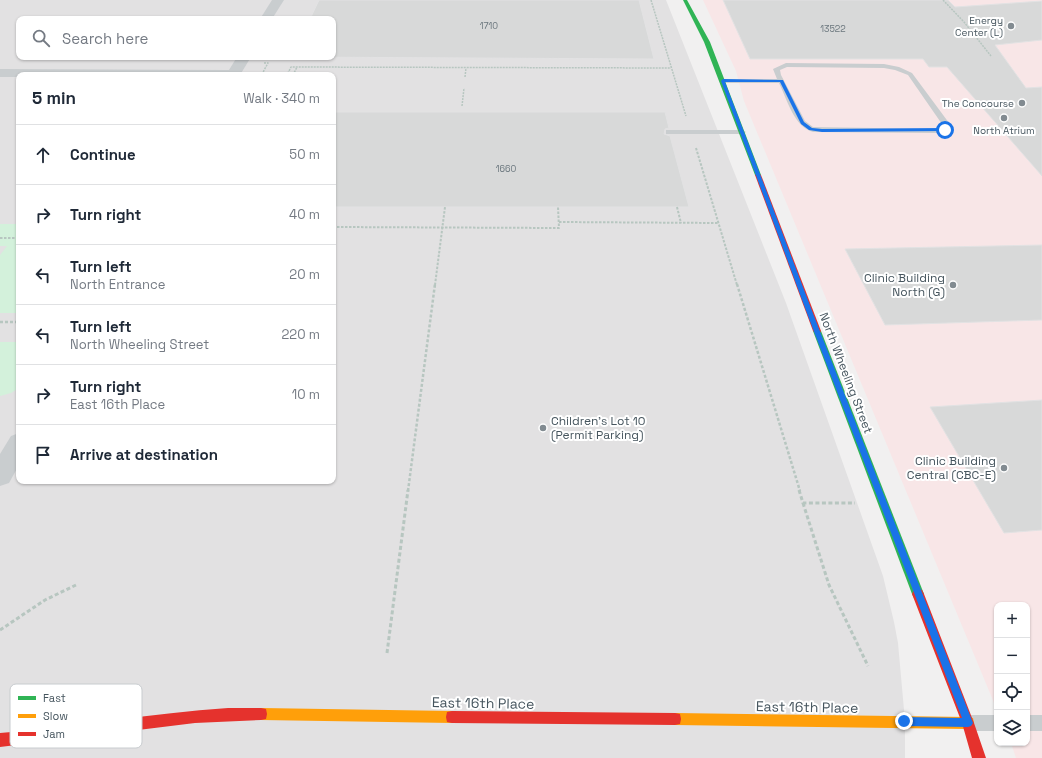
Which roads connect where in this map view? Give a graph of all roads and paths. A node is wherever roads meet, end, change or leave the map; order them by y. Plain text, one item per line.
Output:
1 (278, 0) edge
2 (651, 0) edge
3 (685, 0) edge
4 (943, 0) edge
5 (268, 16) edge
6 (991, 56) dead end
7 (242, 60) edge
8 (268, 63) dead end
9 (297, 67) junction
10 (466, 68) junction
11 (671, 68) junction
12 (236, 72) edge
13 (263, 72) edge
14 (288, 72) edge
15 (294, 72) edge
16 (0, 73) edge
17 (16, 73) edge
18 (465, 76) dead end
19 (723, 81) junction
20 (781, 81) junction
21 (464, 88) dead end
22 (462, 106) dead end
23 (670, 132) dead end
24 (691, 132) junction
25 (742, 132) junction
26 (445, 207) dead end
27 (558, 207) dead end
28 (677, 207) dead end
29 (559, 222) junction
30 (681, 223) junction
31 (719, 223) junction
32 (336, 227) edge
33 (442, 228) junction
34 (0, 238) edge
35 (16, 238) edge
36 (0, 322) edge
37 (16, 322) edge
38 (16, 449) edge
39 (0, 476) edge
40 (803, 503) junction
41 (884, 503) junction
42 (78, 584) dead end
43 (0, 630) edge
44 (387, 653) dead end
45 (868, 666) dead end
46 (142, 722) edge
47 (968, 723) junction
48 (994, 723) edge
49 (1030, 723) edge
50 (1042, 723) edge
51 (10, 739) edge
52 (0, 740) edge
53 (979, 758) edge

1 - 5 street
2 - 11 path
3 - 19 street, North Wheeling Street
4 - 6 path
7 - 12 street
8 - 13 path
9 - 10 path
9 - 14 path
9 - 15 path
10 - 11 path
10 - 18 path
11 - 24 path
16 - 17 street
19 - 20 lane
19 - 25 street, North Wheeling Street
20 - 20 lane
21 - 22 path
23 - 24 lane
24 - 25 lane
24 - 31 path
25 - 41 street, North Wheeling Street
26 - 33 path
27 - 29 path
28 - 30 path
29 - 30 path
29 - 33 path
30 - 31 path
31 - 40 path
32 - 33 path
33 - 44 path
34 - 35 path
36 - 37 path
38 - 39 street
40 - 41 path
40 - 45 path
41 - 47 street, North Wheeling Street
42 - 43 path
46 - 47 street, East 16th Place
47 - 48 lane
47 - 53 street, North Wheeling Street
49 - 50 lane
51 - 52 street, East 16th Place

